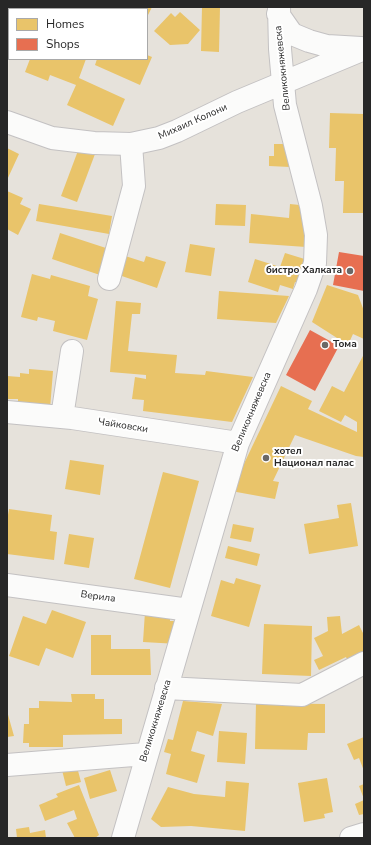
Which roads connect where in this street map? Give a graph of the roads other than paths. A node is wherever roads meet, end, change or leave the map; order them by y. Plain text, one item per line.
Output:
1 (278, 11) edge
2 (364, 49) edge
3 (283, 84) junction
4 (7, 122) edge
5 (131, 144) junction
6 (109, 279) dead end
7 (72, 350) dead end
8 (7, 412) edge
9 (62, 417) junction
10 (238, 443) junction
11 (7, 585) edge
12 (190, 610) junction
13 (364, 663) edge
14 (166, 688) junction
15 (146, 754) junction
16 (7, 765) edge
17 (364, 834) edge
18 (123, 838) edge
19 (351, 838) edge

1 - 2 street
1 - 3 street, Великокняжевска
2 - 3 street, Михаил Колони
3 - 5 street, Михаил Колони
3 - 10 street, Великокняжевска
4 - 5 street, Михаил Колони
5 - 6 street
7 - 9 street
8 - 9 street, Чайковски
9 - 10 street, Чайковски
10 - 12 street, Великокняжевска
11 - 12 street, Верила
12 - 14 street, Великокняжевска
13 - 14 street
14 - 15 street, Великокняжевска
15 - 16 street
15 - 18 street, Великокняжевска
17 - 19 street

